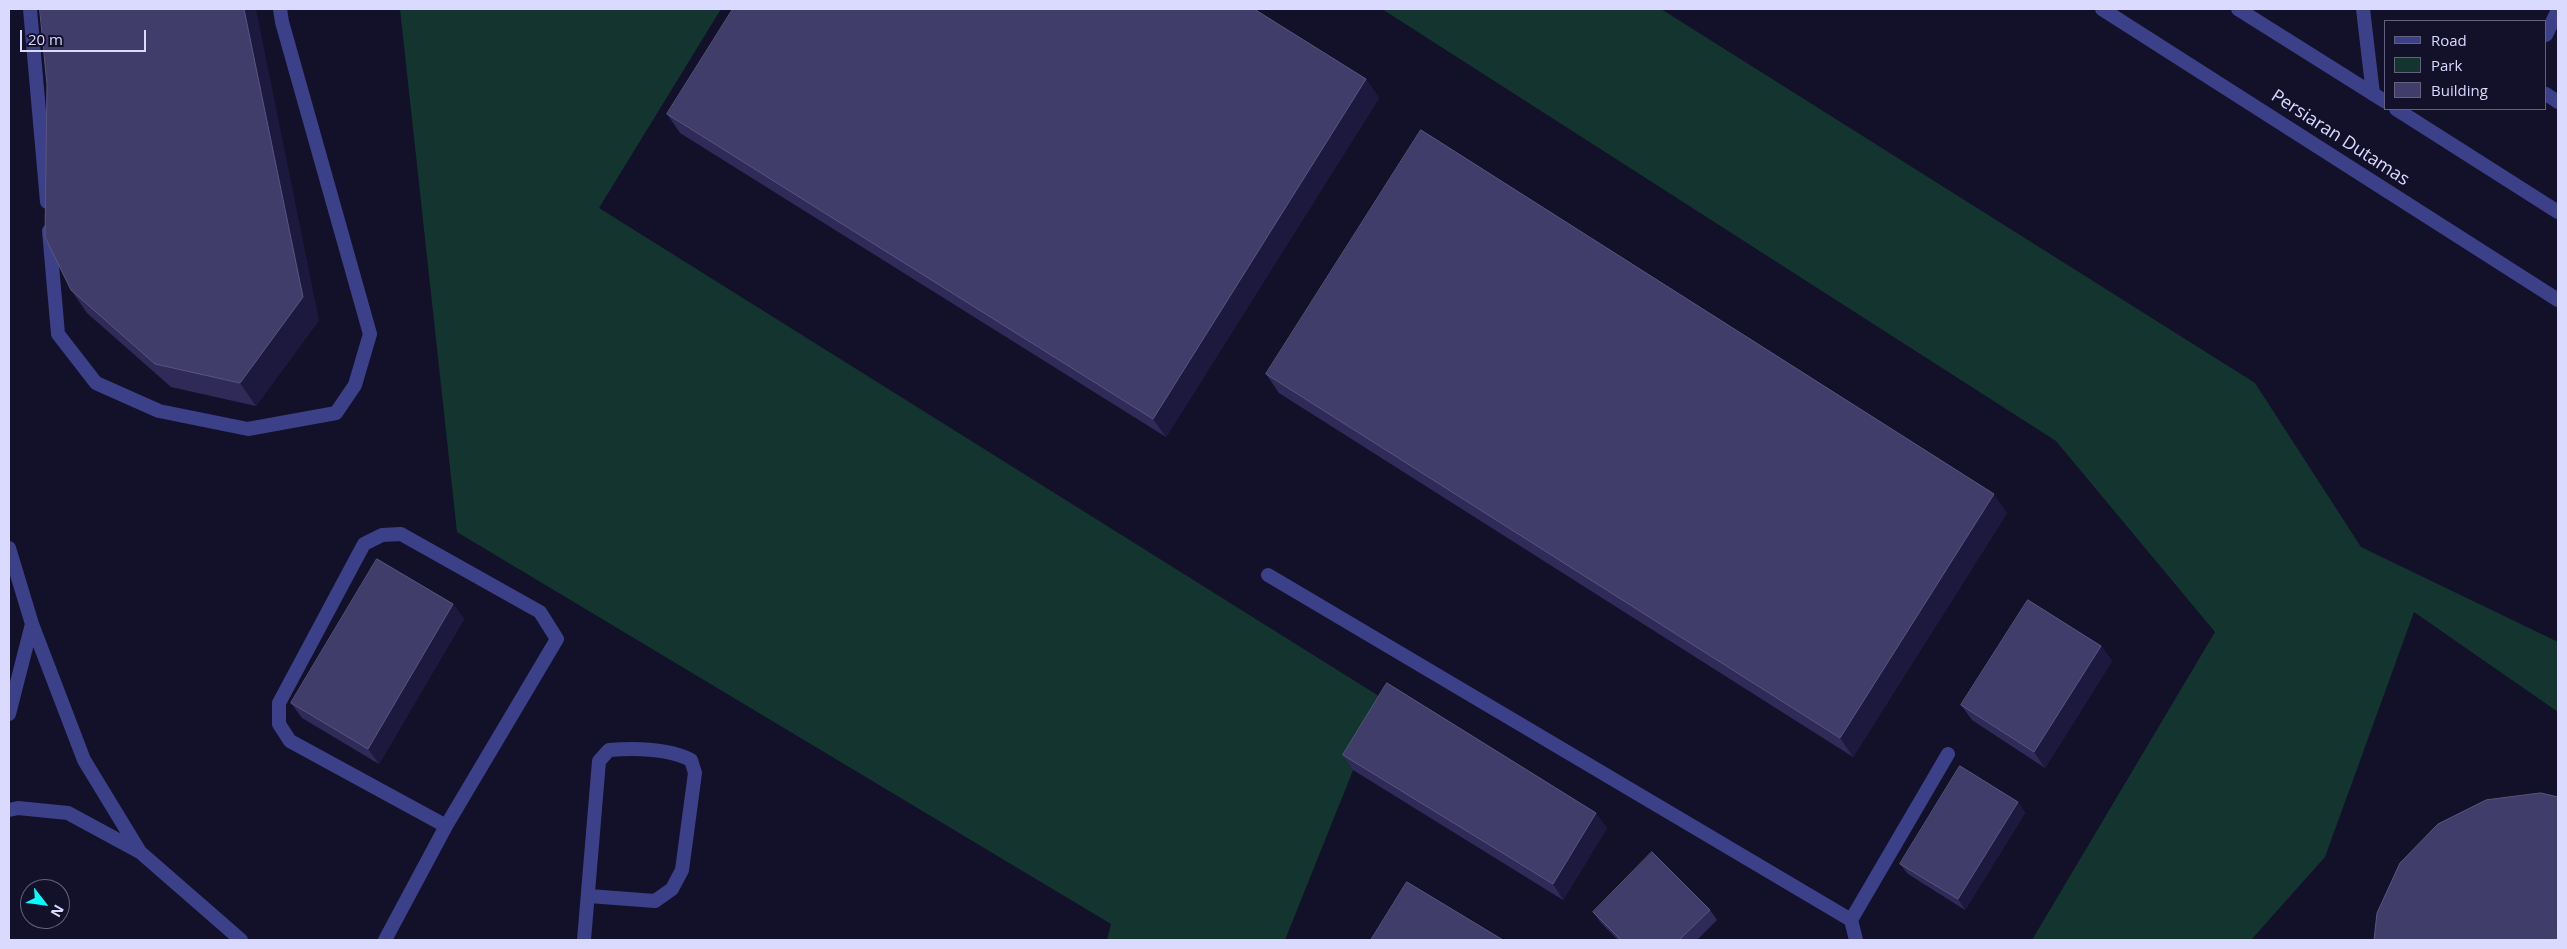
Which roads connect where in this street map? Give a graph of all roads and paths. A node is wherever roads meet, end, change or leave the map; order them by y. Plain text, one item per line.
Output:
1 (30, 9) edge
2 (280, 9) edge
3 (2102, 9) edge
4 (2238, 9) edge
5 (2362, 9) edge
6 (2558, 10) edge
7 (2547, 33) edge
8 (2373, 94) junction
9 (2547, 95) edge
10 (2384, 101) edge
11 (2558, 102) edge
12 (2398, 110) edge
13 (2558, 212) edge
14 (2558, 300) edge
15 (9, 548) edge
16 (1268, 575) dead end
17 (32, 624) junction
18 (9, 714) edge
19 (1948, 754) dead end
20 (9, 810) edge
21 (446, 826) junction
22 (140, 852) junction
23 (589, 896) junction
24 (1851, 920) junction
25 (241, 940) edge
26 (385, 940) edge
27 (584, 940) edge
28 (1856, 940) edge

1 - 2 street
3 - 14 street, Persiaran Dutamas
4 - 8 street
5 - 8 street
6 - 7 street
8 - 10 street
9 - 11 street
12 - 13 street
15 - 17 street
16 - 24 street
17 - 18 street
17 - 22 street
19 - 24 street
20 - 22 street
21 - 21 street
21 - 26 street
22 - 25 street
23 - 23 street
23 - 27 street
24 - 28 street

